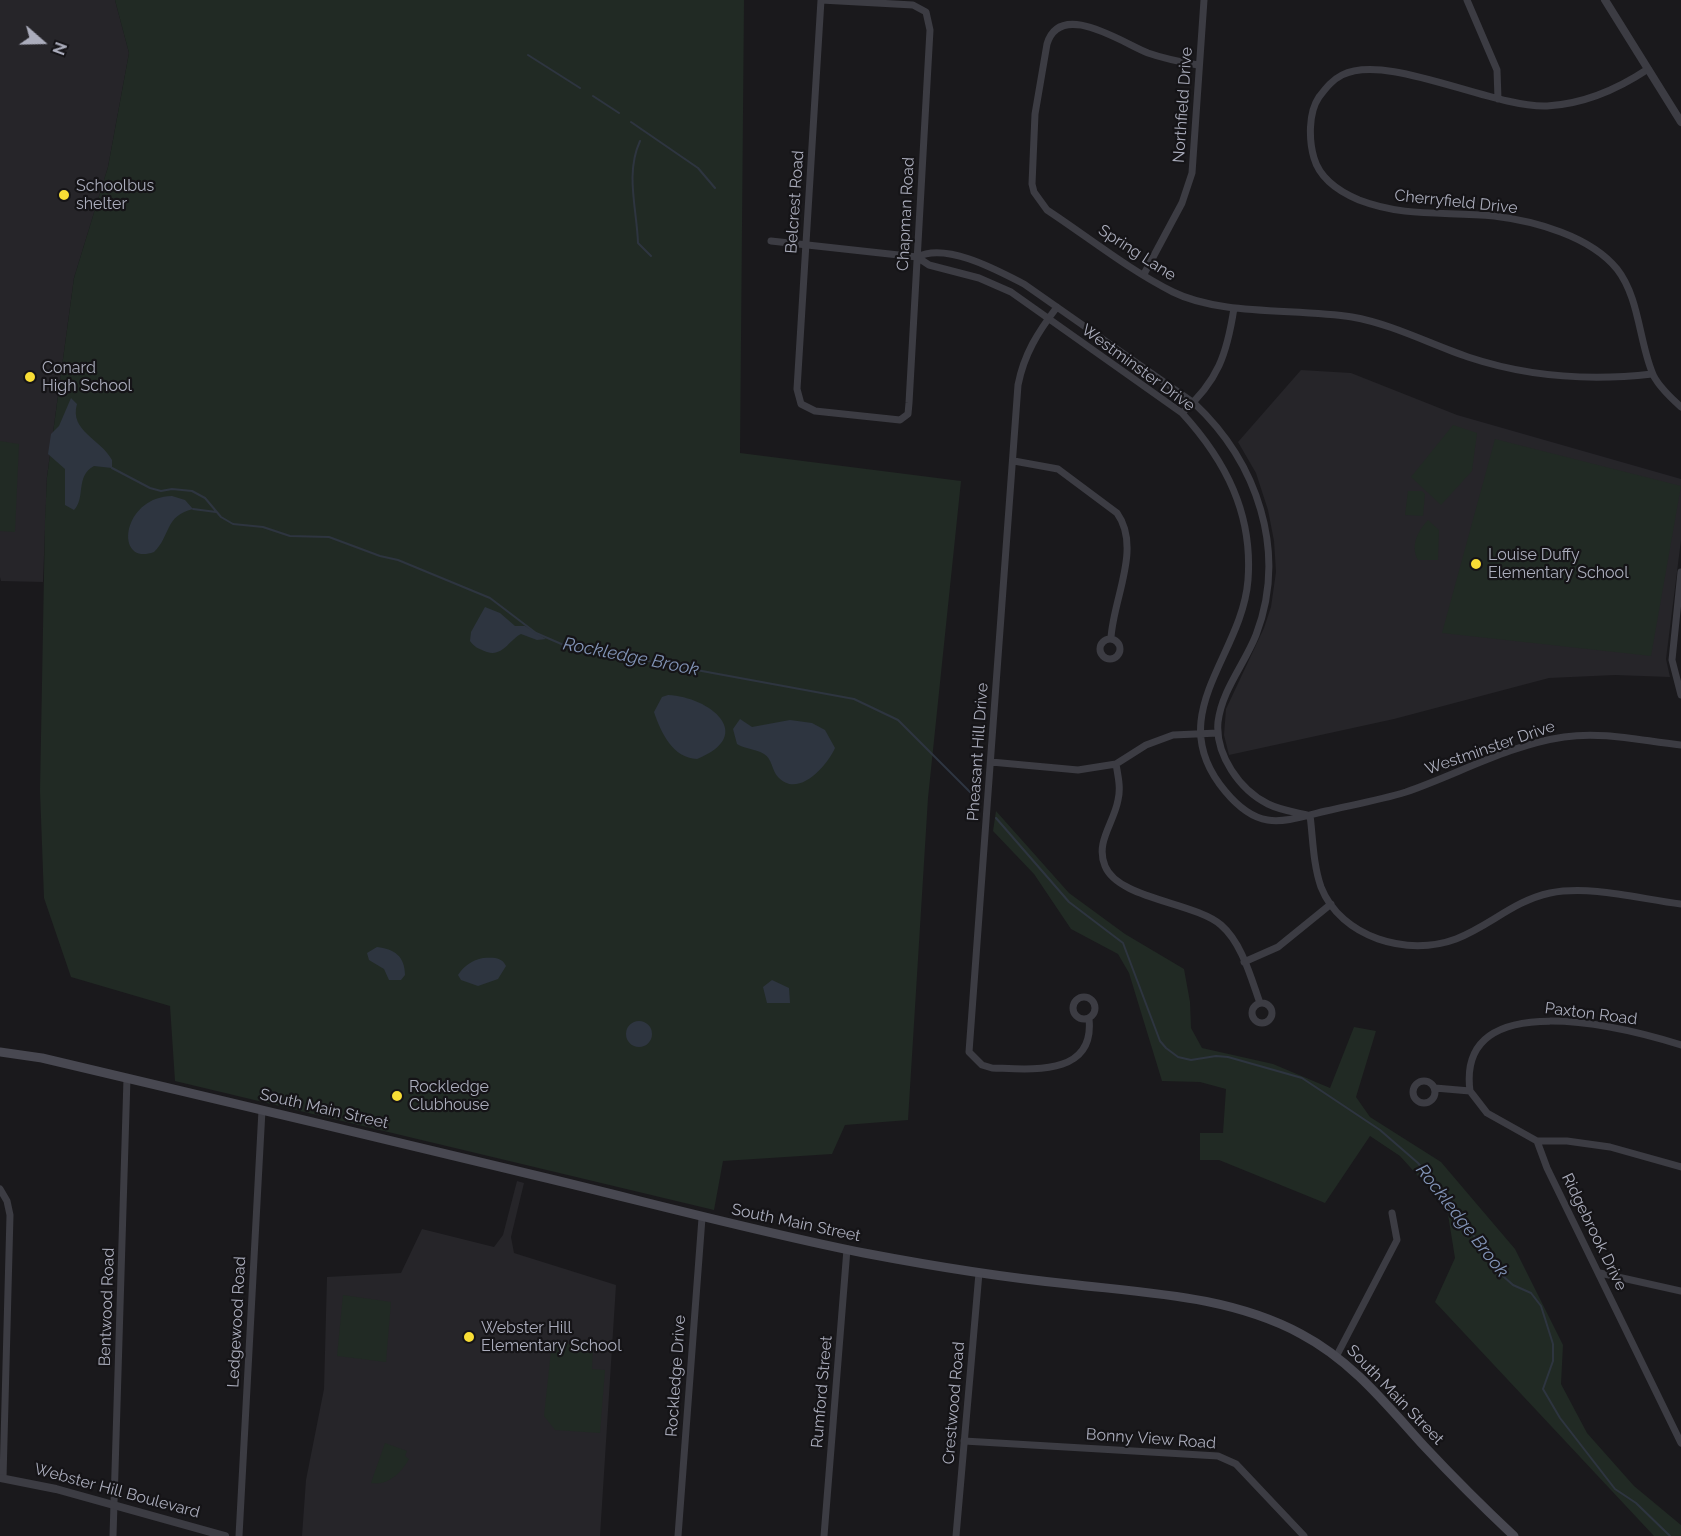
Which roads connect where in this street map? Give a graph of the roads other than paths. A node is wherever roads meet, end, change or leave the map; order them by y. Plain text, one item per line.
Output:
1 (821, 0) edge
2 (1204, 0) edge
3 (1467, 0) edge
4 (1605, 0) edge
5 (1198, 65) junction
6 (1648, 69) junction
7 (1498, 99) junction
8 (1681, 122) edge
9 (771, 240) dead end
10 (806, 246) junction
11 (917, 257) junction
12 (1144, 274) junction
13 (1057, 307) junction
14 (1234, 308) junction
15 (1047, 319) junction
16 (1652, 374) junction
17 (1194, 403) junction
18 (801, 405) joint
19 (1681, 406) edge
20 (1182, 413) junction
21 (1014, 461) junction
22 (1681, 572) edge
23 (1111, 638) dead end
24 (1681, 696) edge
25 (1200, 732) junction
26 (1218, 733) junction
27 (1681, 738) edge
28 (1678, 745) edge
29 (991, 762) junction
30 (1116, 764) junction
31 (1310, 815) junction
32 (1331, 904) junction
33 (1681, 904) edge
34 (1244, 962) junction
35 (1260, 1003) dead end
36 (1089, 1018) dead end
37 (1681, 1045) edge
38 (0, 1052) edge
39 (127, 1078) junction
40 (1435, 1088) dead end
41 (1470, 1091) junction
42 (262, 1110) junction
43 (1537, 1141) junction
44 (1681, 1167) edge
45 (0, 1189) edge
46 (1392, 1214) dead end
47 (702, 1218) junction
48 (847, 1249) junction
49 (979, 1273) junction
50 (1600, 1273) junction
51 (4, 1276) edge
52 (1681, 1291) edge
53 (1337, 1355) junction
54 (2, 1372) edge
55 (964, 1441) junction
56 (1681, 1443) edge
57 (2, 1478) edge
58 (114, 1506) junction
59 (113, 1536) edge
60 (225, 1536) edge
61 (239, 1536) edge
62 (678, 1536) edge
63 (824, 1536) edge
64 (956, 1536) edge
65 (1304, 1536) edge
66 (1514, 1536) edge

1 - 10 street, Belcrest Road
1 - 11 street, Chapman Road
2 - 5 street, Northfield Drive
3 - 7 street
4 - 6 street
5 - 12 street, Northfield Drive
5 - 12 street, Spring Lane
6 - 7 street, Cherryfield Drive
6 - 8 street
7 - 16 street, Cherryfield Drive
9 - 10 street, Westminster Drive
10 - 11 street, Westminster Drive
10 - 18 street, Belcrest Road
11 - 13 street, Westminster Drive
11 - 15 street, Westminster Drive
11 - 18 street, Chapman Road
12 - 14 street, Spring Lane
13 - 15 street, Pheasant Hill Drive
13 - 17 street, Westminster Drive
14 - 16 street, Spring Lane
14 - 17 street
15 - 20 street, Westminster Drive
15 - 21 street, Pheasant Hill Drive
16 - 19 street
17 - 20 street
17 - 26 street, Westminster Drive
20 - 25 street, Westminster Drive
21 - 23 street
21 - 29 street, Pheasant Hill Drive
22 - 24 street
25 - 26 street
25 - 30 street
25 - 31 street, Westminster Drive
26 - 31 street, Westminster Drive
27 - 28 street
28 - 31 street, Westminster Drive
29 - 30 street
29 - 36 street, Pheasant Hill Drive
30 - 34 street
31 - 32 street
32 - 33 street
32 - 34 street
34 - 35 street
37 - 41 street, Paxton Road
38 - 39 main road, South Main Street
39 - 42 main road, South Main Street
39 - 58 street, Bentwood Road
40 - 41 street
41 - 43 street
42 - 47 main road, South Main Street
42 - 61 street, Ledgewood Road
43 - 44 street
43 - 50 street, Ridgebrook Drive
45 - 51 street
46 - 53 street
47 - 48 main road, South Main Street
47 - 62 street, Rockledge Drive
48 - 49 main road, South Main Street
48 - 63 street, Rumford Street
49 - 53 main road, South Main Street
49 - 55 street, Crestwood Road
50 - 52 street
50 - 56 street, Ridgebrook Drive
51 - 54 street
53 - 66 main road, South Main Street
54 - 57 street
55 - 64 street, Crestwood Road
55 - 65 street, Bonny View Road
57 - 58 street, Webster Hill Boulevard
58 - 59 street, Bentwood Road
58 - 60 street, Webster Hill Boulevard

